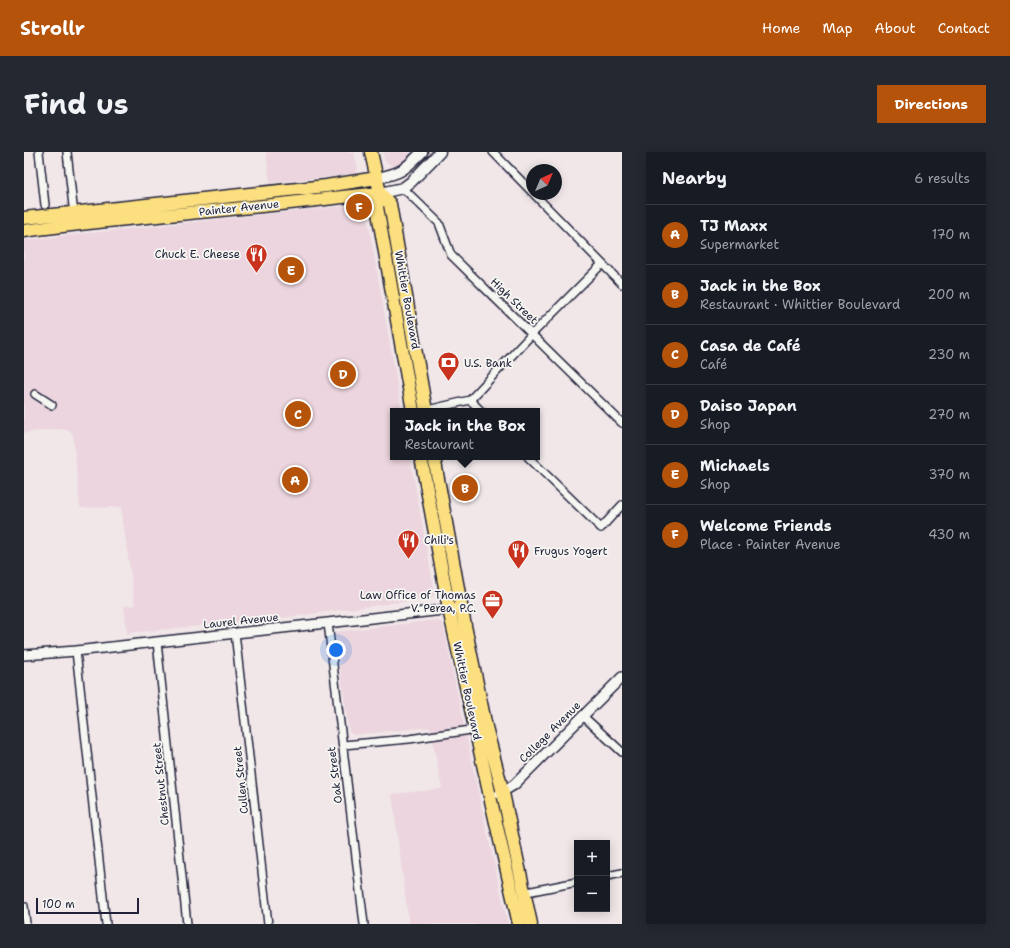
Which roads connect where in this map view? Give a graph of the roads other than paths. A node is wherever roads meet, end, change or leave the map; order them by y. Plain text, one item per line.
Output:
1 (39, 152) edge
2 (67, 152) edge
3 (371, 152) edge
4 (422, 152) edge
5 (440, 152) edge
6 (493, 152) edge
7 (377, 178) junction
8 (526, 186) edge
9 (403, 188) junction
10 (380, 193) junction
11 (540, 200) edge
12 (45, 205) dead end
13 (149, 205) junction
14 (24, 218) edge
15 (75, 219) junction
16 (112, 221) junction
17 (24, 232) edge
18 (602, 264) junction
19 (622, 284) edge
20 (532, 334) junction
21 (35, 394) dead end
22 (470, 400) junction
23 (52, 405) dead end
24 (412, 408) edge
25 (424, 408) edge
26 (437, 408) edge
27 (478, 408) edge
28 (622, 423) edge
29 (422, 460) edge
30 (434, 460) edge
31 (531, 460) edge
32 (622, 505) edge
33 (455, 608) junction
34 (328, 623) junction
35 (236, 633) junction
36 (157, 642) junction
37 (76, 651) junction
38 (24, 655) edge
39 (622, 677) edge
40 (583, 716) junction
41 (480, 729) junction
42 (342, 745) junction
43 (622, 752) edge
44 (502, 793) junction
45 (490, 796) junction
46 (622, 873) edge
47 (610, 875) edge
48 (574, 883) edge
49 (519, 894) junction
50 (24, 906) edge
51 (26, 924) edge
52 (106, 924) edge
53 (187, 924) edge
54 (268, 924) edge
55 (364, 924) edge
56 (519, 924) edge
57 (531, 924) edge

1 - 12 street
2 - 15 street
3 - 7 main road, Whittier Boulevard
4 - 7 main road, Painter Avenue
5 - 9 main road, Painter Avenue
6 - 8 street
7 - 10 main road, Whittier Boulevard
7 - 13 main road, Painter Avenue
9 - 10 main road, Painter Avenue
9 - 20 street, High Street
10 - 16 main road, Painter Avenue
10 - 24 main road, Whittier Boulevard
10 - 25 main road, Whittier Boulevard
11 - 18 street
13 - 15 main road, Painter Avenue
13 - 16 main road
14 - 15 main road, Painter Avenue
15 - 16 main road, Painter Avenue
15 - 17 main road, Painter Avenue
18 - 19 street
18 - 20 street
20 - 22 street
20 - 28 street, High Street
21 - 23 street
22 - 26 street
22 - 27 street
29 - 33 main road, Whittier Boulevard
30 - 33 main road, Whittier Boulevard
31 - 32 street
33 - 34 street, Laurel Avenue
33 - 41 main road, Whittier Boulevard
34 - 35 street, Laurel Avenue
34 - 42 street, Oak Street
35 - 36 street, Laurel Avenue
35 - 54 street, Cullen Street
36 - 37 street, Laurel Avenue
36 - 53 street, Chestnut Street
37 - 38 street, Laurel Avenue
37 - 52 street
39 - 40 street, College Avenue
40 - 43 street
40 - 44 street, College Avenue
41 - 42 street
41 - 44 main road, Whittier Boulevard
41 - 45 main road, Whittier Boulevard
42 - 55 street, Oak Street
44 - 45 street, College Avenue
44 - 49 main road, Whittier Boulevard
45 - 49 main road, Whittier Boulevard
46 - 47 street
48 - 49 street
49 - 56 main road, Whittier Boulevard
49 - 57 main road, Whittier Boulevard
50 - 51 street

